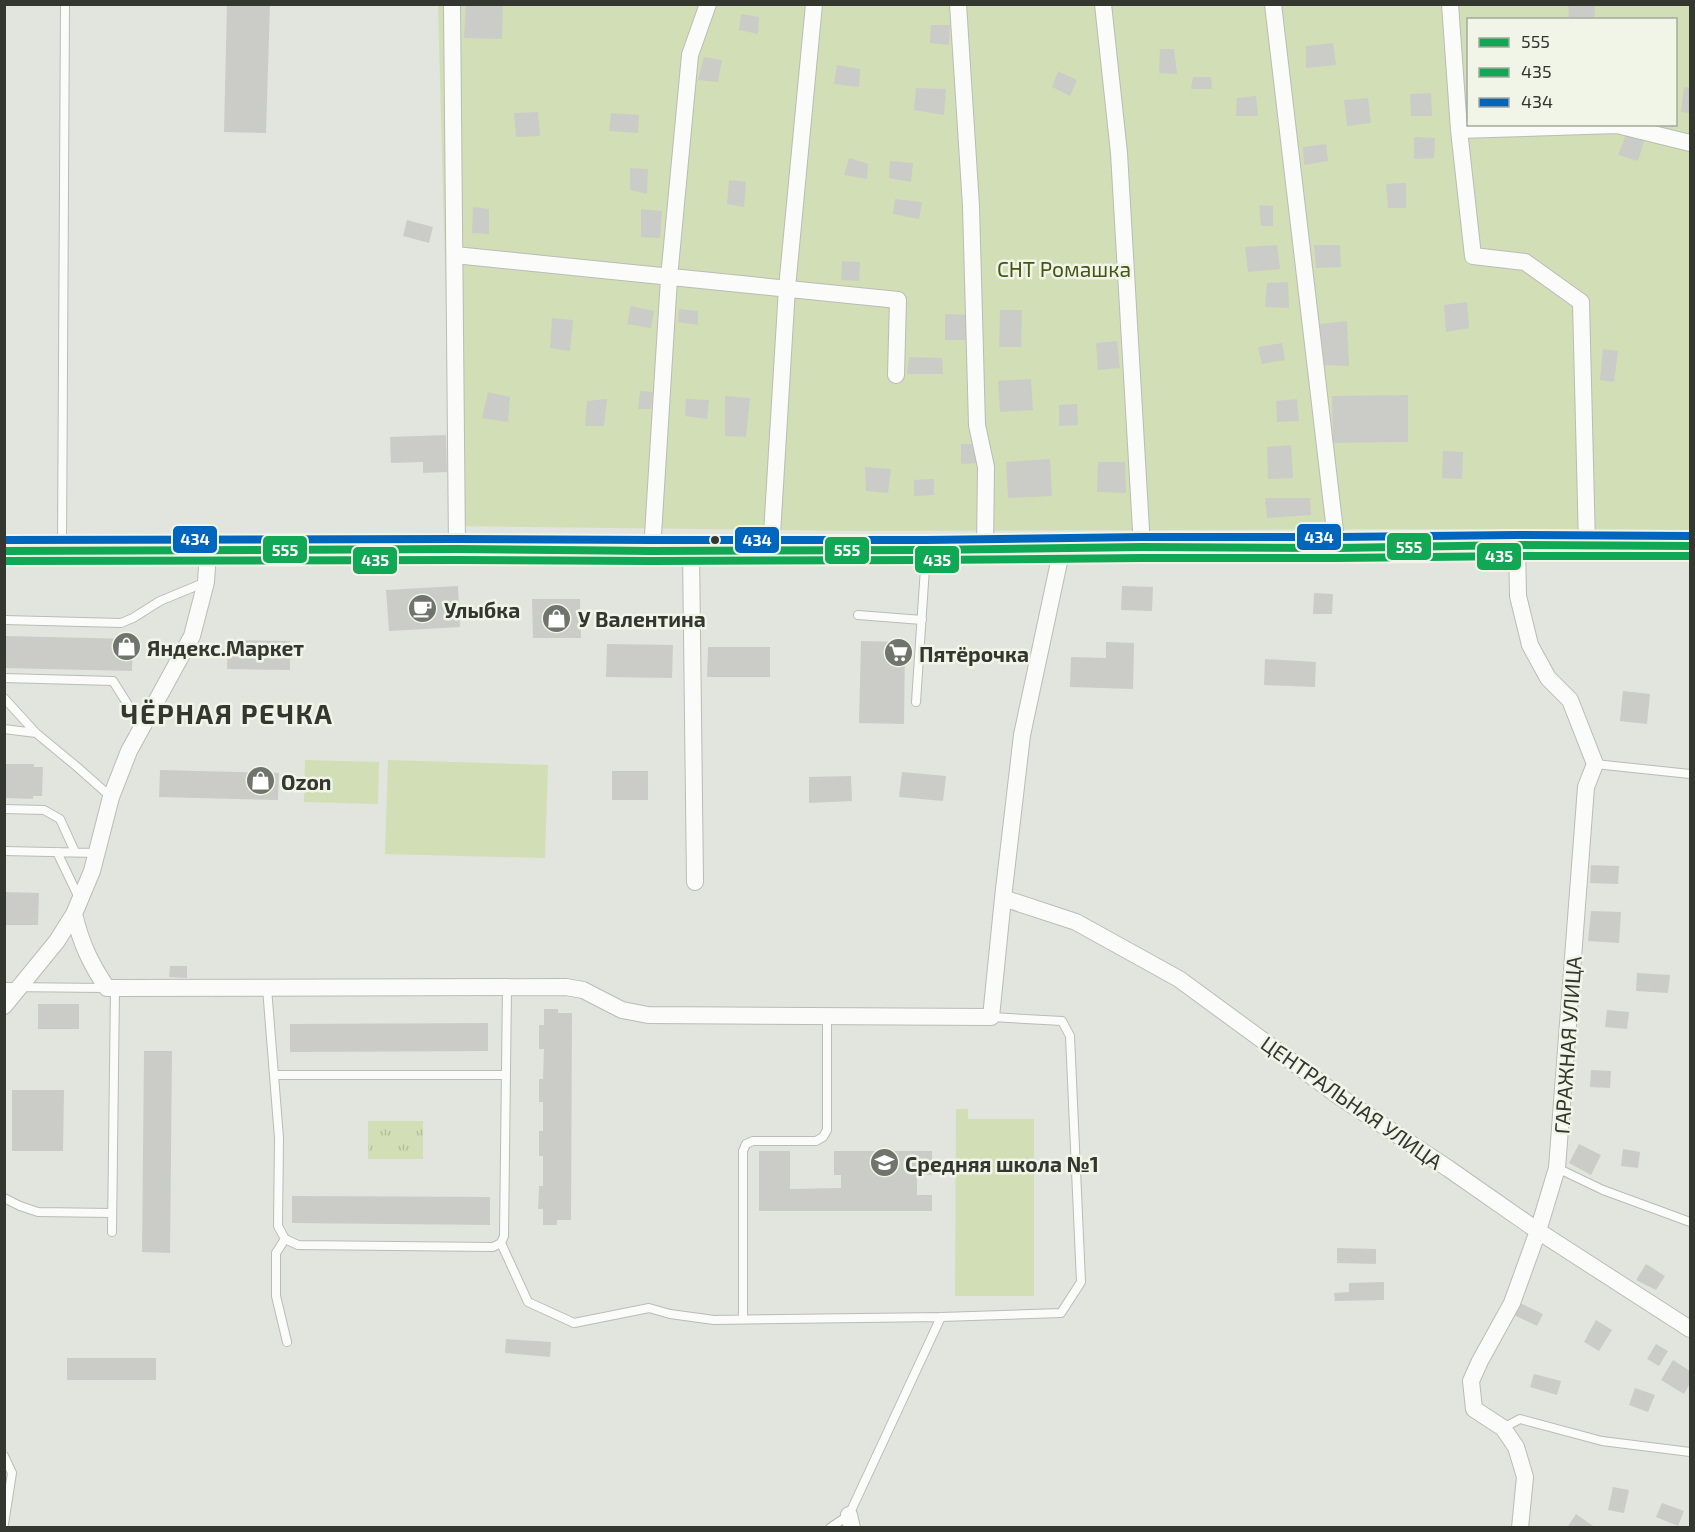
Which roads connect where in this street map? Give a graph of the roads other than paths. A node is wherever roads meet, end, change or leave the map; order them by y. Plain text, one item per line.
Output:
1 (65, 4) edge
2 (452, 4) edge
3 (708, 4) edge
4 (814, 4) edge
5 (958, 4) edge
6 (1103, 4) edge
7 (1273, 4) edge
8 (1450, 4) edge
9 (1585, 126) edge
10 (1621, 126) edge
11 (1459, 130) junction
12 (1690, 143) edge
13 (455, 255) junction
14 (669, 278) junction
15 (787, 288) junction
16 (896, 375) dead end
17 (1517, 545) junction
18 (1587, 545) junction
19 (1690, 546) edge
20 (1142, 547) junction
21 (1062, 548) junction
22 (1337, 548) junction
23 (457, 549) junction
24 (985, 549) junction
25 (652, 550) junction
26 (691, 550) junction
27 (771, 550) junction
28 (927, 550) junction
29 (4, 551) edge
30 (62, 551) junction
31 (208, 551) junction
32 (206, 582) junction
33 (858, 615) dead end
34 (4, 620) edge
35 (922, 620) junction
36 (4, 678) edge
37 (4, 699) edge
38 (916, 702) dead end
39 (4, 729) edge
40 (140, 731) junction
41 (36, 733) junction
42 (1594, 764) junction
43 (1690, 774) edge
44 (111, 797) junction
45 (4, 808) edge
46 (4, 851) edge
47 (57, 852) junction
48 (75, 852) junction
49 (97, 853) junction
50 (695, 882) dead end
51 (1003, 898) junction
52 (77, 907) junction
53 (13, 987) edge
54 (507, 987) junction
55 (111, 988) junction
56 (267, 988) junction
57 (4, 1006) edge
58 (827, 1016) junction
59 (991, 1017) junction
60 (274, 1075) junction
61 (506, 1075) junction
62 (1557, 1168) junction
63 (4, 1198) edge
64 (112, 1213) junction
65 (1690, 1222) edge
66 (112, 1232) dead end
67 (1539, 1232) junction
68 (285, 1239) junction
69 (501, 1243) junction
70 (941, 1317) junction
71 (743, 1319) junction
72 (1690, 1329) edge
73 (287, 1342) dead end
74 (1503, 1428) junction
75 (1690, 1452) edge
76 (4, 1456) edge
77 (850, 1521) edge
78 (4, 1524) edge
79 (831, 1527) edge
80 (1522, 1527) edge

1 - 30 lane
2 - 13 street
3 - 14 street
4 - 15 street
5 - 24 street
6 - 20 street
7 - 22 street
8 - 11 street
9 - 11 street
10 - 12 street
11 - 18 street
13 - 14 street
13 - 23 street
14 - 15 street
14 - 25 street
15 - 16 street
15 - 27 street
17 - 18 main road
17 - 22 main road
17 - 42 street
18 - 19 main road
20 - 21 main road
20 - 22 main road
21 - 24 main road
21 - 51 street
23 - 25 main road
23 - 31 main road
24 - 28 main road
25 - 26 main road
26 - 27 main road
26 - 50 street
27 - 28 main road
28 - 35 lane
29 - 30 main road
30 - 31 main road
31 - 32 street
32 - 34 lane
32 - 40 street
33 - 35 lane
35 - 38 lane
36 - 40 lane
37 - 41 lane
39 - 41 lane
40 - 44 street
41 - 44 lane
42 - 43 lane
42 - 62 street, ГАРАЖНАЯ УЛИЦА
44 - 49 street
45 - 48 lane
46 - 47 lane
47 - 48 lane
47 - 52 lane
48 - 49 lane
49 - 52 street
51 - 59 street
51 - 67 street, ЦЕНТРАЛЬНАЯ УЛИЦА
52 - 53 street
52 - 55 street
53 - 55 lane
53 - 57 street
54 - 56 street
54 - 58 street
54 - 61 lane
55 - 56 street
55 - 64 lane
56 - 60 lane
58 - 59 street
58 - 71 lane
59 - 70 lane
60 - 61 lane
60 - 68 lane
61 - 69 lane
62 - 65 lane
62 - 67 street, ГАРАЖНАЯ УЛИЦА
63 - 64 lane
64 - 66 lane
67 - 72 street, ЦЕНТРАЛЬНАЯ УЛИЦА
67 - 74 street, ГАРАЖНАЯ УЛИЦА
68 - 69 lane
68 - 73 lane
69 - 71 lane
70 - 71 lane
70 - 77 lane
74 - 75 lane
74 - 80 street, ГАРАЖНАЯ УЛИЦА
76 - 78 lane
77 - 79 lane

